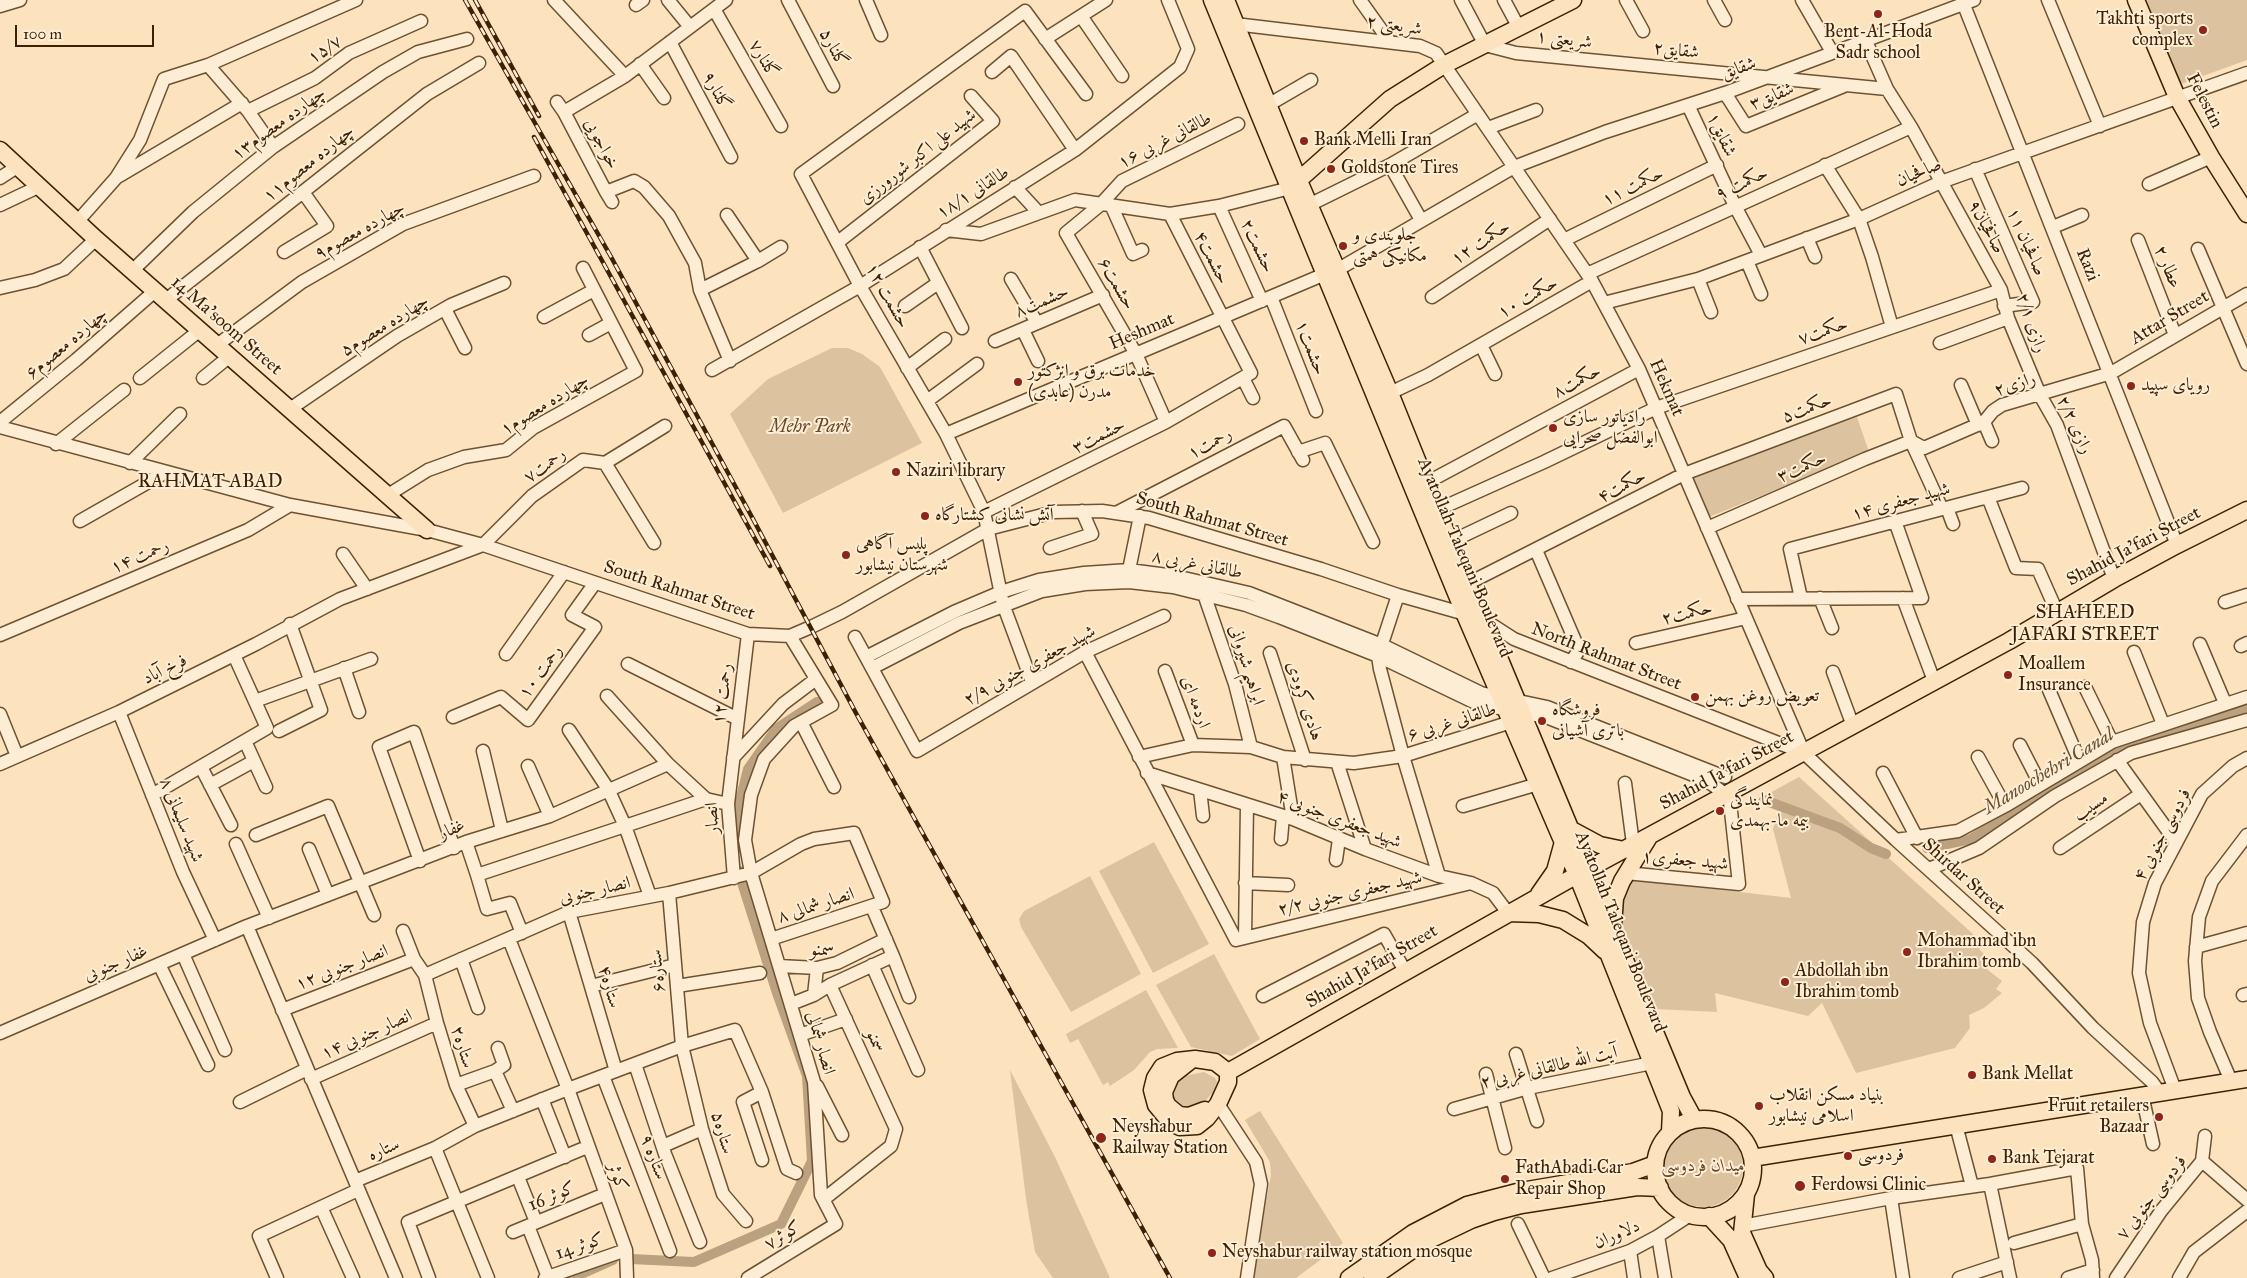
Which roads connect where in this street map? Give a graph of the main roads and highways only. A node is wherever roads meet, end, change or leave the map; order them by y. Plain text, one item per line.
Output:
1 (1212, 0) edge
2 (1226, 0) edge
3 (2136, 0) edge
4 (1570, 1) edge
5 (1550, 5) edge
6 (0, 150) edge
7 (1294, 185) junction
8 (2247, 214) edge
9 (1331, 272) junction
10 (1383, 397) junction
11 (2247, 510) edge
12 (427, 530) road end
13 (1511, 708) junction
14 (1649, 835) junction
15 (1567, 836) junction
16 (1629, 847) junction
17 (1583, 872) junction
18 (1536, 898) junction
19 (1508, 913) junction
20 (1613, 930) junction
21 (1609, 955) junction
22 (1228, 1072) junction
23 (2239, 1080) edge
24 (1694, 1119) junction
25 (1670, 1132) junction
26 (1752, 1158) junction
27 (1655, 1164) junction
28 (1660, 1188) junction
29 (1746, 1194) junction
30 (1710, 1216) junction
31 (1349, 1278) edge
32 (1372, 1278) edge
33 (1748, 1278) edge
34 (1765, 1278) edge

1 - 7 main road, Ayatollah Taleqani Boulevard
2 - 7 main road, Ayatollah Taleqani Boulevard
3 - 8 main road, Felestin
4 - 5 main road
5 - 7 main road
6 - 12 main road, 14 Ma'soom Street
7 - 9 main road, Ayatollah Taleqani Boulevard
7 - 9 main road, Ayatollah Taleqani Boulevard
9 - 10 main road, Ayatollah Taleqani Boulevard
10 - 13 main road, Ayatollah Taleqani Boulevard
10 - 13 main road, Ayatollah Taleqani Boulevard
11 - 14 main road, Shahid Ja'fari Street
13 - 15 main road, Ayatollah Taleqani Boulevard
13 - 15 main road, Ayatollah Taleqani Boulevard
14 - 16 main road, Shahid Ja'fari Street
14 - 20 main road
15 - 16 main road
15 - 17 main road, Ayatollah Taleqani Boulevard
15 - 18 main road
16 - 17 main road, Shahid Ja'fari Street
17 - 18 main road, Shahid Ja'fari Street
17 - 20 main road, Ayatollah Taleqani Boulevard
17 - 21 main road, Ayatollah Taleqani Boulevard
18 - 19 main road, Shahid Ja'fari Street
19 - 21 main road
19 - 22 main road, Shahid Ja'fari Street
20 - 24 main road, Ayatollah Taleqani Boulevard
21 - 25 main road, Ayatollah Taleqani Boulevard
22 - 22 main road
23 - 26 main road
24 - 25 main road
24 - 26 main road
25 - 27 main road
26 - 29 main road
27 - 28 main road
27 - 31 main road
28 - 30 main road
28 - 32 main road
29 - 30 main road
29 - 34 main road
30 - 33 main road

